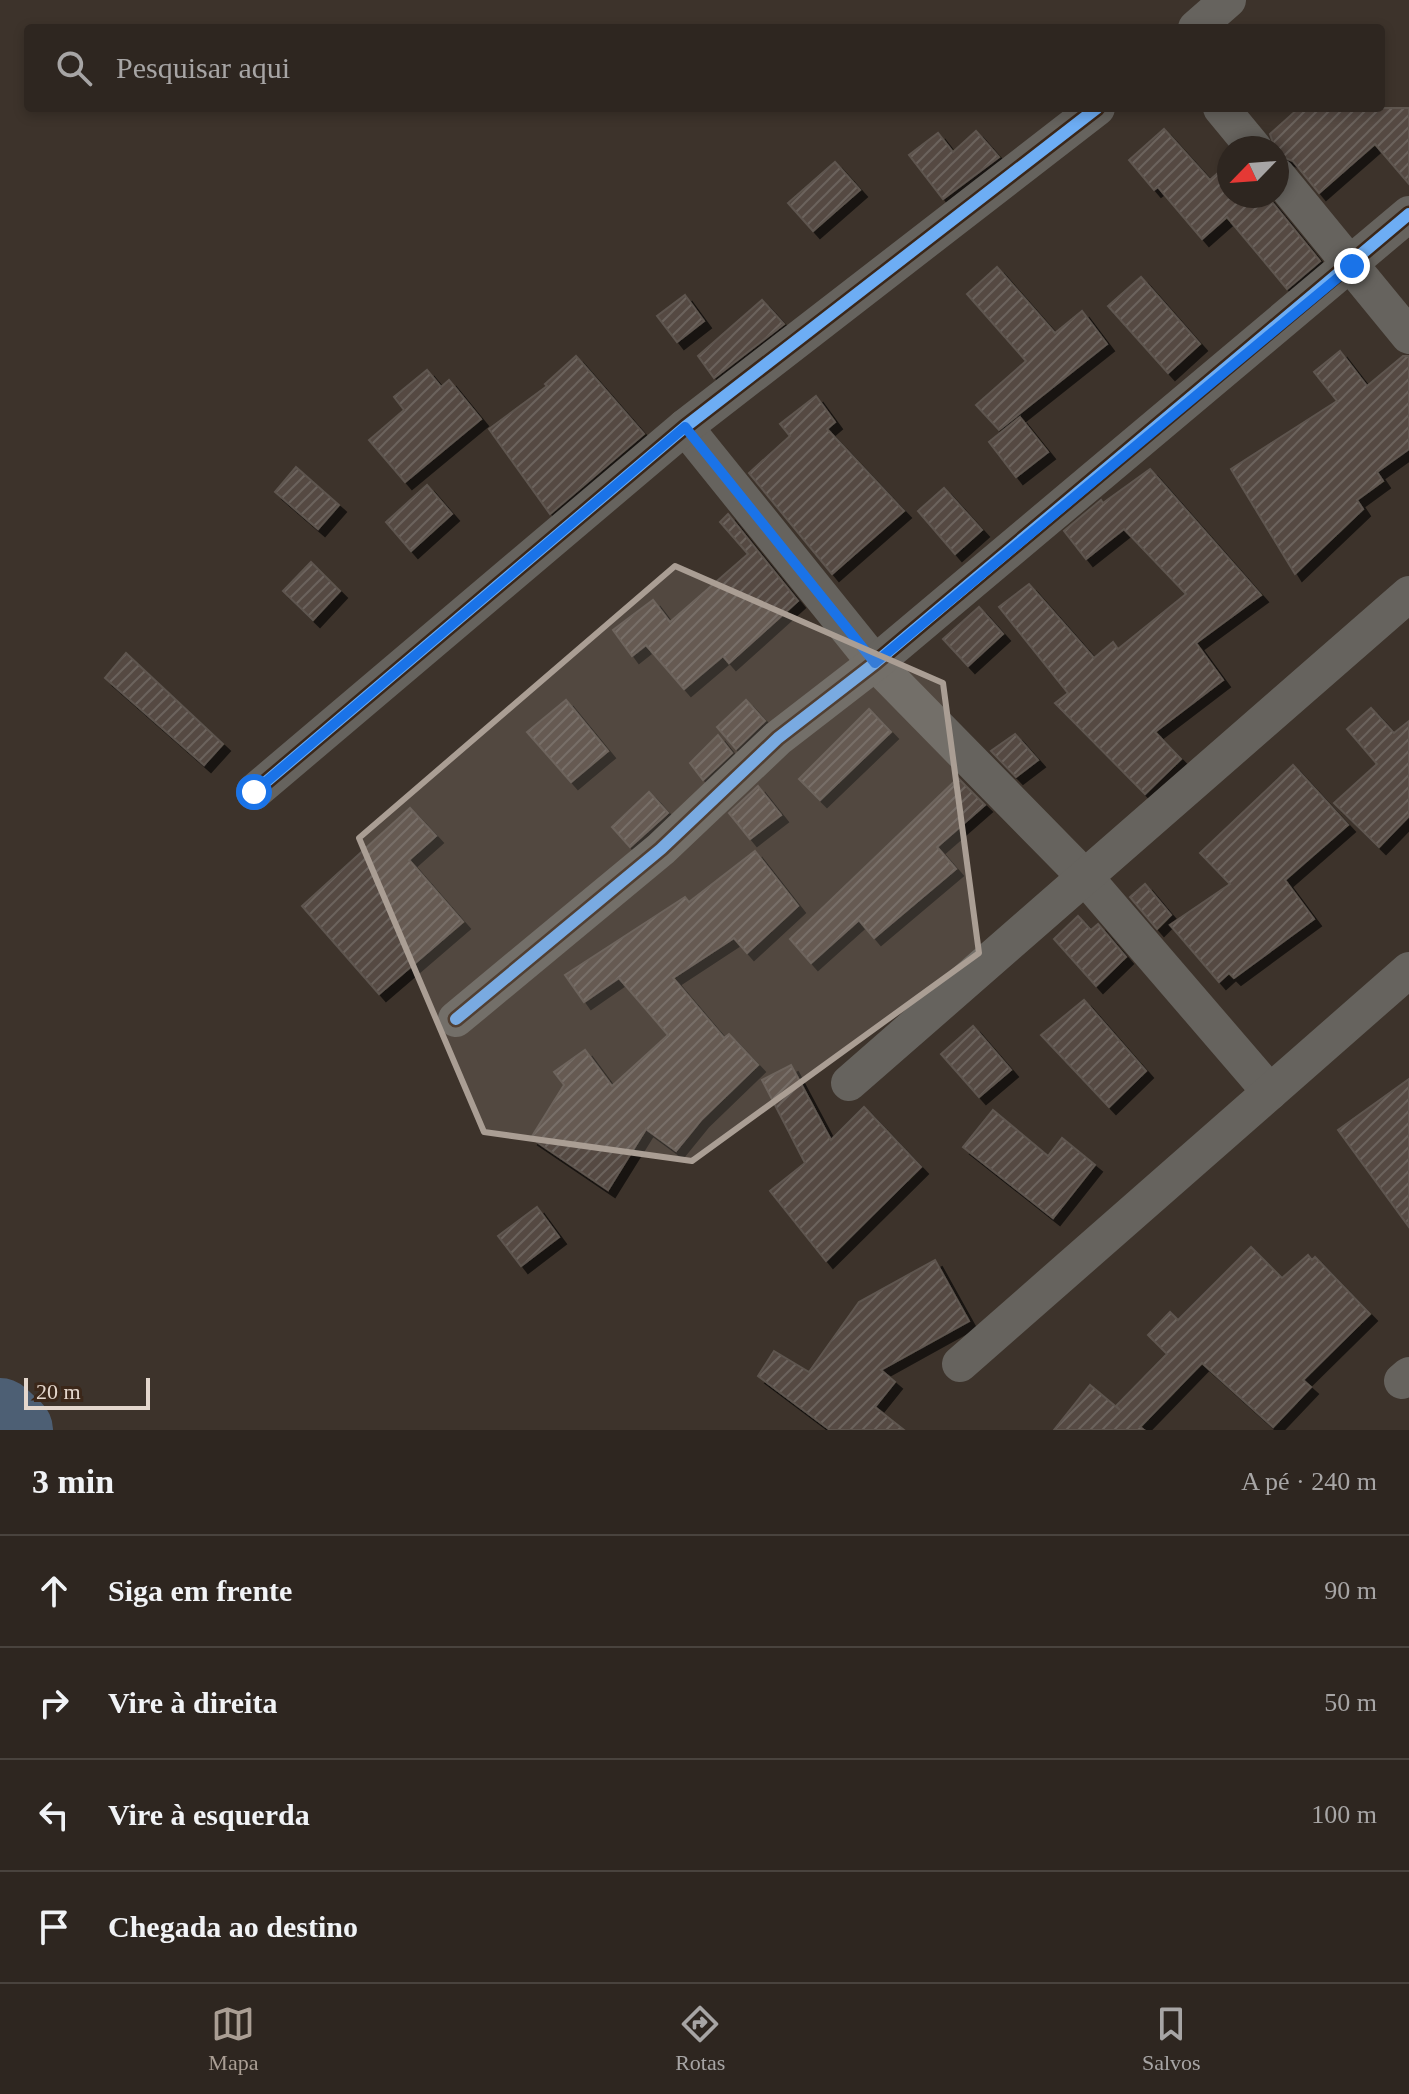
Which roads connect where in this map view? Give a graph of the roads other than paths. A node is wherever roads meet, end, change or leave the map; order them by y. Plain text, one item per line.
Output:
1 (1228, 0) edge
2 (1201, 24) edge
3 (1092, 112) edge
4 (1224, 112) edge
5 (1244, 136) edge
6 (1289, 190) edge
7 (1409, 214) edge
8 (1352, 266) junction
9 (1409, 336) edge
10 (685, 427) junction
11 (1409, 594) edge
12 (875, 663) junction
13 (254, 792) dead end
14 (1085, 877) junction
15 (1409, 970) edge
16 (456, 1019) dead end
17 (849, 1083) dead end
18 (1270, 1092) junction
19 (960, 1364) dead end

1 - 2 street
3 - 10 street
4 - 5 street
6 - 8 street
7 - 8 street
8 - 9 street
8 - 12 street
10 - 12 street
10 - 13 street
11 - 14 street
12 - 14 street
12 - 16 street
14 - 17 street
14 - 18 street
15 - 18 street
18 - 19 street

